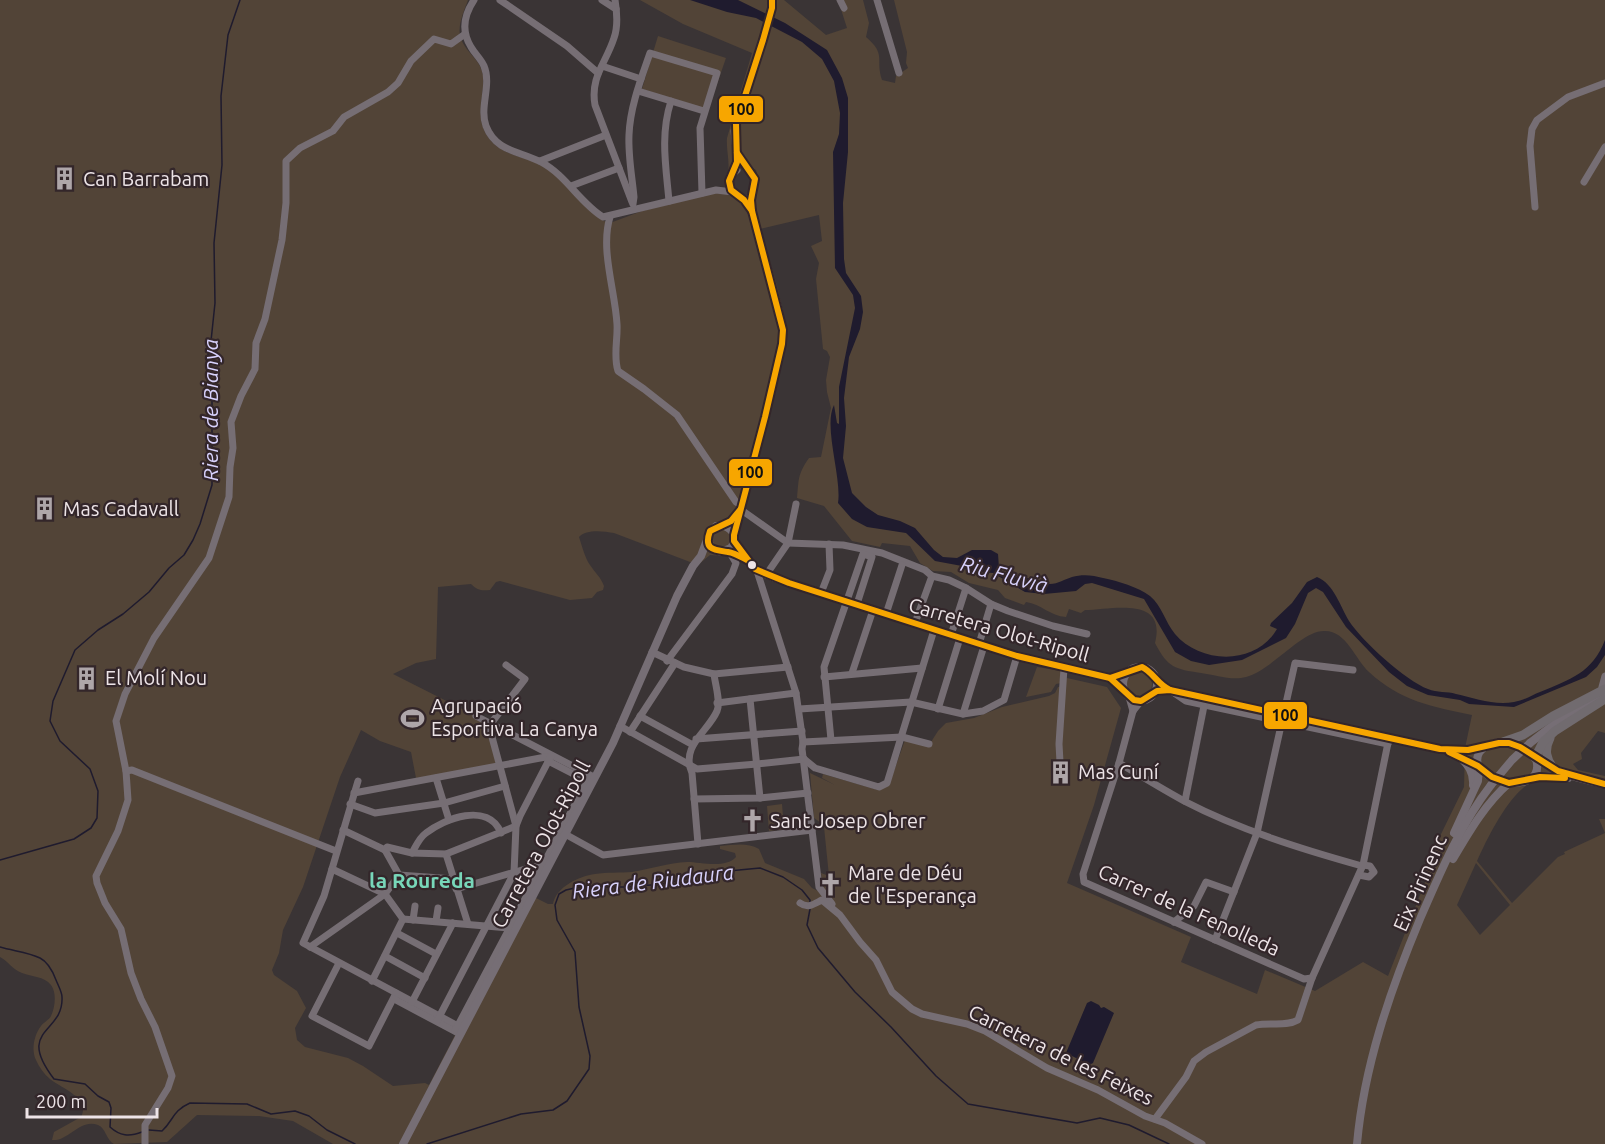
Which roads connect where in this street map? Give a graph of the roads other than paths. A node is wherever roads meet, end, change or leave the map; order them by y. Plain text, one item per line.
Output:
1 (474, 0) edge
2 (500, 0) edge
3 (602, 0) edge
4 (615, 0) edge
5 (772, 0) edge
6 (840, 0) edge
7 (877, 0) edge
8 (844, 8) dead end
9 (616, 9) junction
10 (465, 34) junction
11 (600, 69) junction
12 (899, 73) dead end
13 (641, 79) junction
14 (1605, 83) edge
15 (638, 91) junction
16 (671, 101) junction
17 (705, 108) junction
18 (606, 135) junction
19 (1605, 147) edge
20 (737, 153) junction
21 (630, 155) junction
22 (616, 159) junction
23 (540, 161) junction
24 (619, 168) junction
25 (748, 170) junction
26 (735, 171) junction
27 (729, 179) junction
28 (1584, 182) dead end
29 (571, 186) junction
30 (716, 190) junction
31 (753, 190) junction
32 (702, 193) junction
33 (736, 193) junction
34 (669, 201) junction
35 (635, 207) junction
36 (1535, 207) dead end
37 (752, 211) junction
38 (609, 217) junction
39 (796, 504) dead end
40 (741, 507) junction
41 (724, 526) junction
42 (734, 538) junction
43 (708, 540) junction
44 (788, 543) junction
45 (829, 544) junction
46 (714, 550) junction
47 (863, 551) junction
48 (728, 552) junction
49 (701, 556) junction
50 (747, 560) junction
51 (902, 565) dead end
52 (762, 573) junction
53 (932, 576) junction
54 (966, 588) junction
55 (821, 593) junction
56 (847, 601) junction
57 (856, 604) junction
58 (991, 604) junction
59 (873, 610) junction
60 (886, 614) junction
61 (915, 623) junction
62 (934, 630) junction
63 (1088, 634) dead end
64 (956, 636) junction
65 (982, 645) junction
66 (652, 652) junction
67 (1017, 656) junction
68 (671, 662) junction
69 (506, 665) dead end
70 (788, 667) junction
71 (922, 668) junction
72 (1064, 668) junction
73 (1353, 670) dead end
74 (1127, 673) junction
75 (714, 674) junction
76 (852, 674) junction
77 (1605, 676) edge
78 (824, 677) junction
79 (1110, 678) junction
80 (1156, 681) junction
81 (1123, 688) junction
82 (1170, 690) junction
83 (1604, 690) edge
84 (1154, 692) junction
85 (796, 693) junction
86 (1129, 698) junction
87 (750, 699) junction
88 (1605, 699) edge
89 (1141, 701) junction
90 (911, 702) junction
91 (1205, 702) junction
92 (717, 703) junction
93 (828, 708) junction
94 (799, 709) junction
95 (938, 709) junction
96 (1132, 711) junction
97 (963, 714) junction
98 (476, 716) dead end
99 (640, 716) junction
100 (1282, 718) junction
101 (490, 723) junction
102 (620, 726) junction
103 (802, 731) junction
104 (1555, 731) junction
105 (630, 732) junction
106 (755, 734) junction
107 (902, 736) junction
108 (831, 740) junction
109 (1388, 741) junction
110 (694, 742) junction
111 (804, 742) junction
112 (1503, 742) junction
113 (929, 744) dead end
114 (1485, 747) junction
115 (1440, 749) junction
116 (1459, 756) junction
117 (1535, 758) junction
118 (550, 759) junction
119 (804, 759) junction
120 (1119, 763) junction
121 (688, 764) junction
122 (757, 764) junction
123 (1479, 766) junction
124 (499, 767) junction
125 (1554, 769) junction
126 (1057, 770) dead end
127 (126, 771) junction
128 (436, 778) junction
129 (591, 778) junction
130 (1530, 778) junction
131 (1582, 779) junction
132 (358, 781) dead end
133 (1509, 783) junction
134 (1605, 784) edge
135 (505, 786) junction
136 (354, 793) junction
137 (808, 793) junction
138 (1472, 795) junction
139 (760, 798) junction
140 (694, 799) junction
141 (1185, 801) junction
142 (444, 803) junction
143 (350, 804) junction
144 (449, 820) junction
145 (516, 826) junction
146 (343, 830) junction
147 (812, 830) junction
148 (501, 833) junction
149 (1257, 833) junction
150 (565, 834) junction
151 (698, 844) junction
152 (385, 850) junction
153 (336, 851) junction
154 (412, 853) junction
155 (446, 854) junction
156 (543, 864) junction
157 (1363, 865) junction
158 (332, 869) junction
159 (514, 873) junction
160 (399, 875) junction
161 (1359, 875) junction
162 (454, 879) junction
163 (1435, 885) junction
164 (456, 889) junction
165 (1234, 892) junction
166 (385, 894) junction
167 (806, 905) dead end
168 (415, 906) dead end
169 (438, 908) dead end
170 (840, 915) junction
171 (403, 919) junction
172 (414, 920) junction
173 (436, 921) junction
174 (1174, 922) junction
175 (453, 923) junction
176 (468, 924) junction
177 (488, 925) junction
178 (509, 928) junction
179 (1415, 931) junction
180 (397, 933) junction
181 (1215, 940) junction
182 (306, 945) junction
183 (436, 954) junction
184 (385, 957) junction
185 (339, 963) junction
186 (424, 978) junction
187 (1312, 978) junction
188 (372, 981) junction
189 (395, 996) junction
190 (412, 1002) junction
191 (438, 1019) junction
192 (456, 1030) junction
193 (1155, 1119) junction
194 (145, 1140) edge
195 (403, 1144) edge
196 (1202, 1144) edge
197 (1357, 1144) edge

1 - 10 street
2 - 11 street
3 - 9 street
4 - 9 street
5 - 20 street
6 - 8 street
7 - 12 street
9 - 11 street
10 - 23 street
10 - 127 street
11 - 13 street
11 - 18 street
13 - 15 street
13 - 17 street
14 - 36 street
15 - 16 street
15 - 21 street
16 - 17 street
16 - 34 street
17 - 32 street
18 - 22 street
18 - 23 street
19 - 28 street
20 - 25 street
20 - 26 street
21 - 22 street
21 - 35 street
22 - 24 street
23 - 29 street
24 - 29 street
24 - 35 street
25 - 26 street
25 - 31 street
26 - 27 street
27 - 30 street
27 - 33 street
29 - 38 street
30 - 32 street
30 - 33 street
31 - 33 street
31 - 37 street
32 - 34 street
33 - 37 street
34 - 35 street
35 - 38 street
37 - 40 street
38 - 40 street
39 - 44 street
40 - 41 street
40 - 42 street
40 - 44 street
41 - 42 main road
41 - 43 main road
42 - 48 main road
42 - 50 main road, Carretera Olot-Ripoll
43 - 46 main road
43 - 49 main road, Carretera Olot-Ripoll
44 - 45 street
44 - 52 street
45 - 47 street
45 - 55 street
46 - 48 main road
46 - 49 main road
47 - 53 street
47 - 56 street
47 - 57 street
48 - 50 main road, Carretera Olot-Ripoll
48 - 68 street
49 - 66 main road, Carretera Olot-Ripoll
50 - 52 main road, Carretera Olot-Ripoll
51 - 60 street
52 - 55 main road, Carretera Olot-Ripoll
52 - 70 street
53 - 54 street
53 - 61 street
54 - 58 street
54 - 64 street
55 - 56 main road, Carretera Olot-Ripoll
56 - 57 main road, Carretera Olot-Ripoll
56 - 78 street
57 - 59 main road, Carretera Olot-Ripoll
58 - 63 street
58 - 65 street
59 - 60 main road, Carretera Olot-Ripoll
59 - 76 street
60 - 61 main road, Carretera Olot-Ripoll
61 - 62 main road, Carretera Olot-Ripoll
62 - 64 main road, Carretera Olot-Ripoll
62 - 71 street
64 - 65 main road, Carretera Olot-Ripoll
64 - 95 street
65 - 67 main road, Carretera Olot-Ripoll
65 - 97 street
66 - 68 street
66 - 102 main road, Carretera Olot-Ripoll
67 - 72 main road, Carretera Olot-Ripoll
67 - 97 street
68 - 75 street
68 - 99 street
69 - 101 street
70 - 75 street
70 - 85 street
71 - 76 street
71 - 90 street
72 - 79 main road, Carretera Olot-Ripoll
72 - 126 street
73 - 100 street
74 - 79 main road, Carretera Olot-Ripoll
74 - 80 main road
74 - 81 main road
75 - 92 street
76 - 78 street
77 - 83 street
78 - 93 street
79 - 81 main road, Carretera Olot-Ripoll
80 - 82 main road
80 - 84 main road
81 - 86 main road
82 - 84 main road
82 - 91 main road
83 - 112 highway
83 - 163 main road, Eix Pirinenc, bridge
84 - 89 main road
85 - 87 street
85 - 94 street
86 - 89 main road
86 - 96 street
87 - 92 street
87 - 106 street
88 - 104 highway
89 - 96 street
90 - 93 street
90 - 95 street
90 - 107 street
91 - 100 main road
91 - 141 street
92 - 110 street
93 - 94 street
93 - 108 street
94 - 103 street
95 - 97 street
96 - 120 street, Carrer de la Fenolleda
98 - 101 street
99 - 105 street
99 - 110 street
100 - 109 main road
100 - 149 street
101 - 118 street
101 - 124 street
102 - 105 street
102 - 129 main road, Carretera Olot-Ripoll
103 - 106 street
103 - 111 street
104 - 117 highway
104 - 125 highway
105 - 121 street
106 - 110 street
106 - 122 street
107 - 108 street
107 - 113 street
107 - 119 street
108 - 111 street
109 - 115 main road
109 - 157 street
110 - 121 street
111 - 119 street
112 - 114 main road
112 - 117 main road
114 - 115 main road
114 - 123 main road
115 - 116 main road
116 - 123 main road
116 - 138 main road
117 - 125 main road
117 - 130 main road
118 - 124 street
118 - 129 street
118 - 145 street
119 - 122 street
119 - 137 street
120 - 141 street
120 - 174 street, Carrer de la Fenolleda
121 - 122 street
121 - 140 street
122 - 139 street
123 - 133 main road
123 - 138 main road
124 - 128 street
124 - 135 street
125 - 131 main road
127 - 153 street
127 - 194 street
128 - 136 street
128 - 142 street
129 - 150 main road, Carretera Olot-Ripoll
129 - 156 street
130 - 131 main road
130 - 133 main road
131 - 134 main road
132 - 136 street
133 - 179 main road
135 - 142 street
135 - 145 street
136 - 143 street
137 - 139 street
137 - 147 street
138 - 163 main road
139 - 140 street
140 - 151 street
141 - 149 street
142 - 143 street
142 - 144 street
143 - 146 street
144 - 148 street
144 - 154 street
145 - 148 street
145 - 159 street
146 - 152 street
146 - 153 street
147 - 151 street
147 - 170 street
148 - 155 street
149 - 157 street
149 - 165 street
150 - 151 street
150 - 192 main road, Carretera Olot-Ripoll
152 - 154 street
152 - 160 street
153 - 158 street
154 - 155 street
155 - 162 street
156 - 159 street
156 - 178 street
157 - 161 street
157 - 161 street
158 - 166 street
158 - 182 street
159 - 164 street
159 - 177 street
160 - 162 street
160 - 166 street
161 - 187 street
162 - 164 street
163 - 179 main road, Eix Pirinenc
164 - 176 street
165 - 174 street
165 - 181 street
166 - 171 street
166 - 182 street
167 - 170 street, Carretera de les Feixes
168 - 172 street
169 - 173 street
170 - 193 street, Carretera de les Feixes
171 - 172 street
171 - 180 street
172 - 173 street
173 - 175 street
174 - 181 street, Carrer de la Fenolleda
175 - 176 street
175 - 183 street
176 - 177 street
177 - 178 street
177 - 191 street
178 - 192 street
179 - 197 main road, Eix Pirinenc
180 - 183 street
180 - 184 street
181 - 187 street, Carrer de la Fenolleda
182 - 185 street
183 - 186 street
184 - 186 street
184 - 188 street
185 - 188 street
185 - 189 street
186 - 190 street
187 - 193 street
188 - 189 street
189 - 190 street
189 - 191 street
190 - 191 street
191 - 192 street
192 - 195 main road, Carretera Olot-Ripoll
193 - 196 street, Carretera de les Feixes

